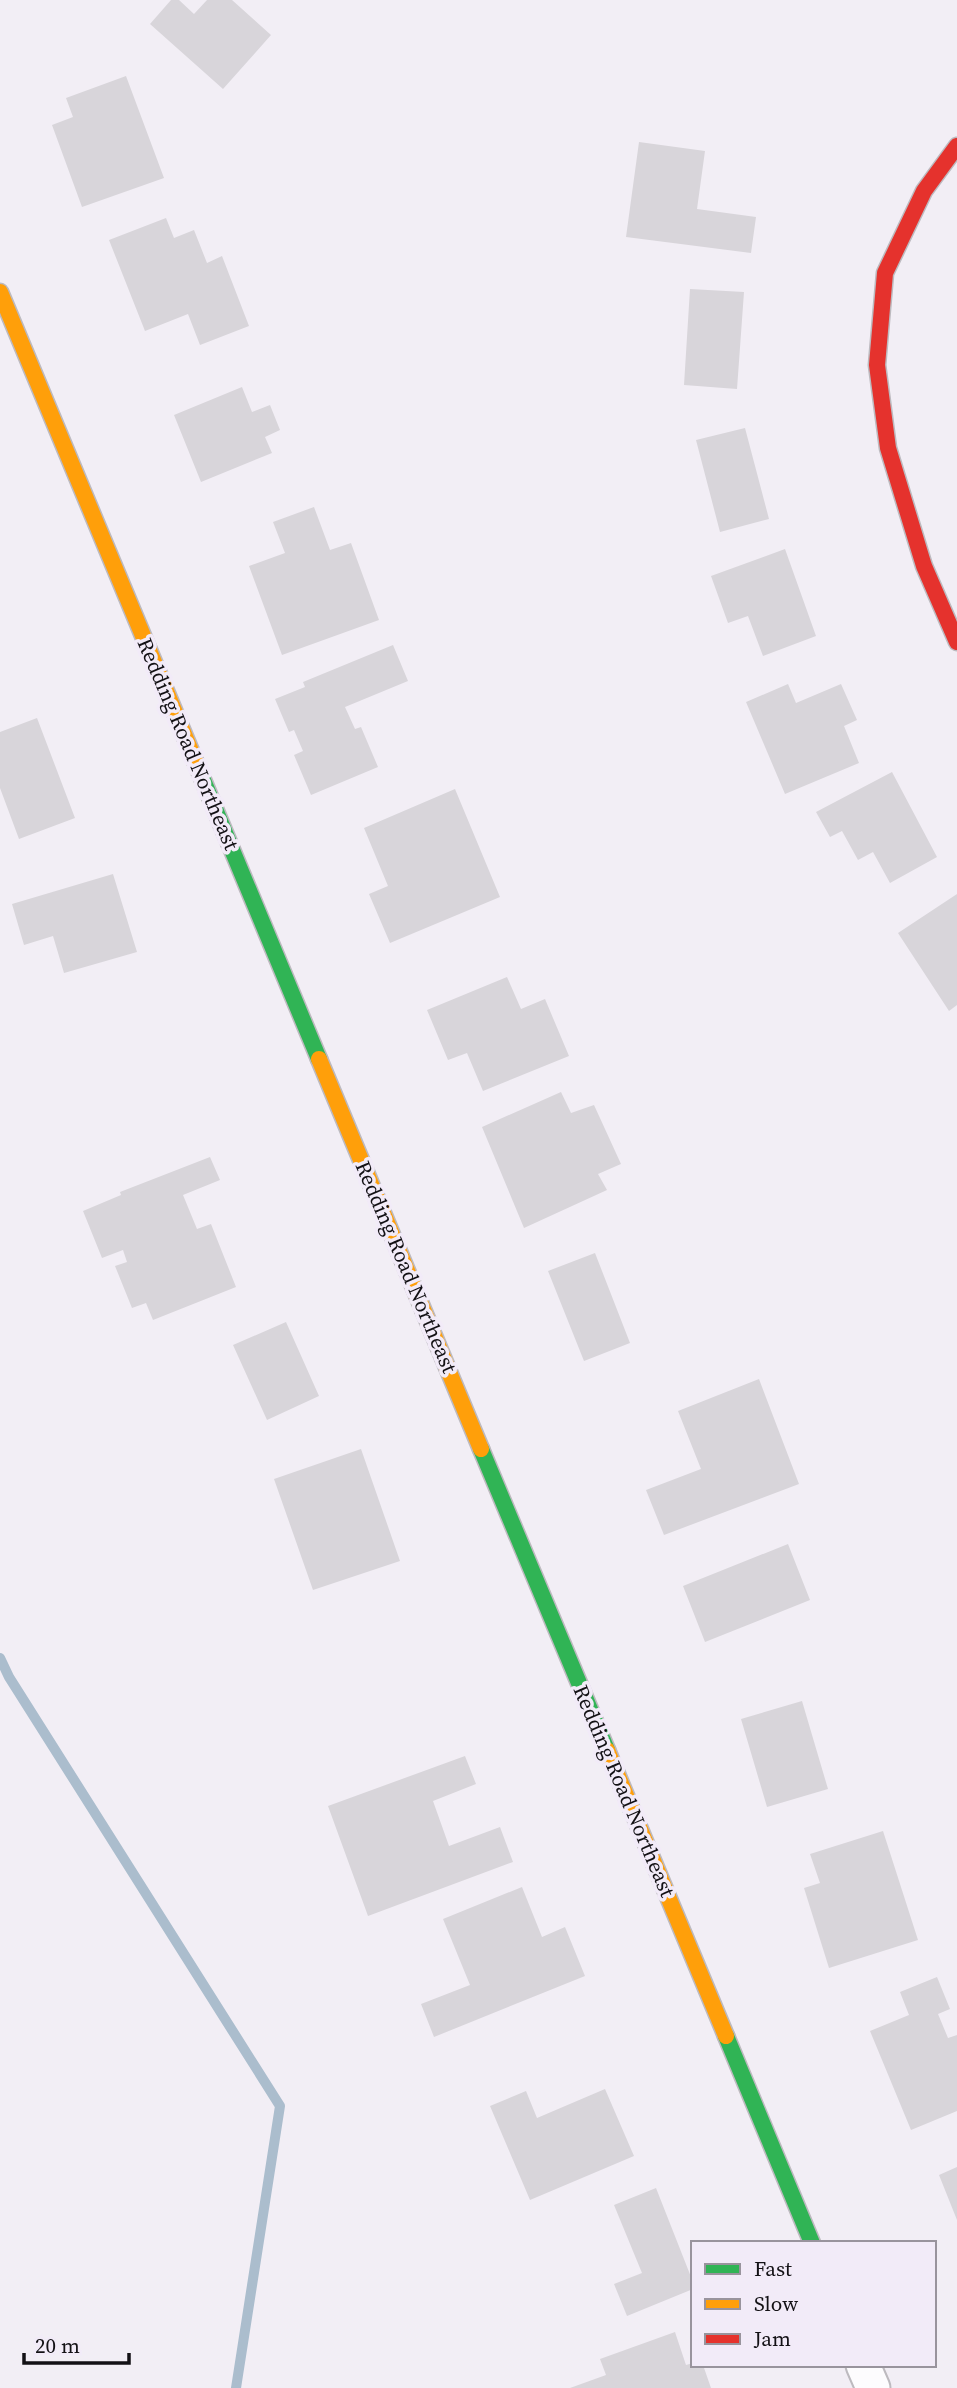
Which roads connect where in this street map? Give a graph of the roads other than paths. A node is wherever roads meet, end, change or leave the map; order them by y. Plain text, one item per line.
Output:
1 (957, 146) edge
2 (0, 292) edge
3 (957, 642) edge
4 (811, 2241) edge
5 (864, 2367) edge
6 (873, 2388) edge

1 - 3 street
2 - 4 street, Redding Road Northeast
5 - 6 street

